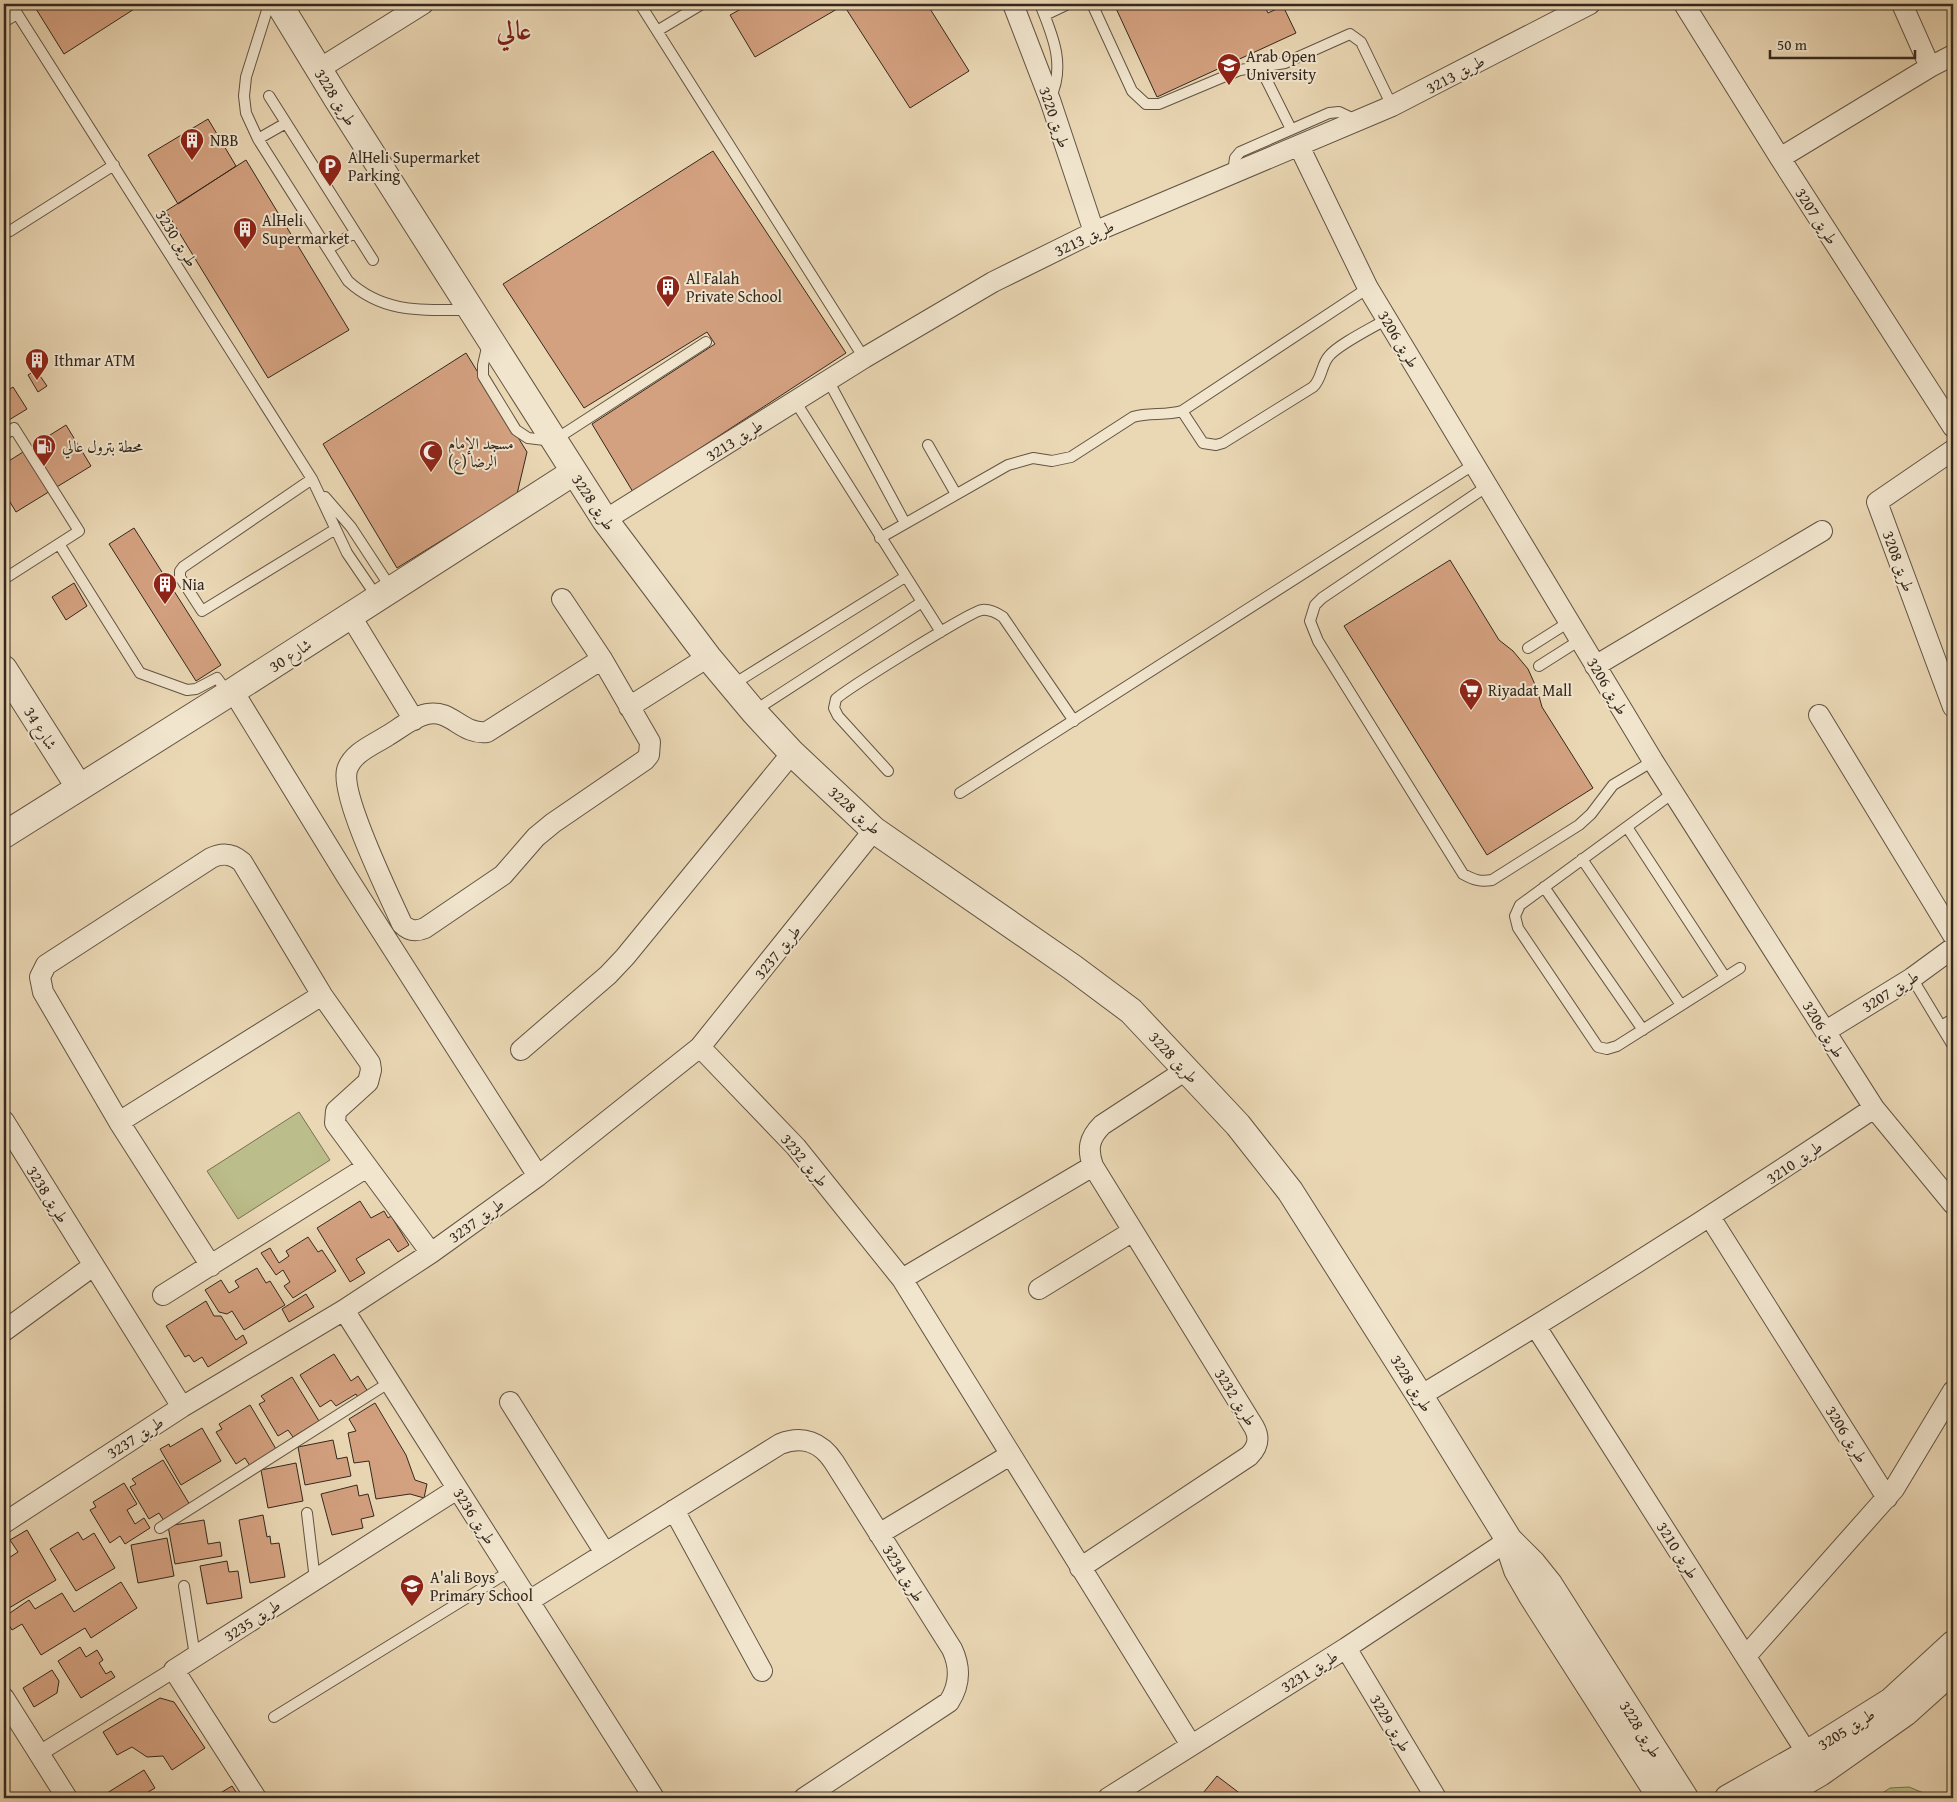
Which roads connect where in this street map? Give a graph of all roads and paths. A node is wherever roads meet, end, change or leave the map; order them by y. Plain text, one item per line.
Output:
1 (11, 4) edge
2 (268, 4) edge
3 (279, 4) edge
4 (424, 4) edge
5 (640, 4) edge
6 (702, 4) edge
7 (1013, 4) edge
8 (1040, 4) edge
9 (1068, 4) edge
10 (1092, 4) edge
11 (1590, 4) edge
12 (1684, 4) edge
13 (1902, 4) edge
14 (688, 7) edge
15 (4, 9) edge
16 (17, 14) junction
17 (1045, 15) junction
18 (4, 22) edge
19 (658, 31) junction
20 (1953, 55) edge
21 (1260, 66) junction
22 (1930, 67) junction
23 (319, 68) junction
24 (269, 96) dead end
25 (1050, 100) junction
26 (1392, 106) junction
27 (286, 124) junction
28 (1295, 138) junction
29 (258, 140) junction
30 (1780, 158) junction
31 (114, 165) junction
32 (1094, 232) junction
33 (4, 233) edge
34 (354, 233) junction
35 (328, 249) junction
36 (373, 260) dead end
37 (1368, 288) junction
38 (471, 310) junction
39 (1387, 319) junction
40 (706, 342) dead end
41 (864, 358) junction
42 (828, 380) junction
43 (795, 402) junction
44 (1182, 411) junction
45 (1953, 427) edge
46 (4, 435) edge
47 (553, 441) junction
48 (928, 444) dead end
49 (1953, 450) edge
50 (1473, 465) junction
51 (574, 472) junction
52 (315, 484) junction
53 (1486, 487) junction
54 (956, 494) junction
55 (605, 520) junction
56 (905, 524) junction
57 (334, 530) junction
58 (1822, 531) dead end
59 (880, 538) junction
60 (59, 544) junction
61 (905, 577) junction
62 (4, 579) edge
63 (384, 593) junction
64 (562, 598) dead end
65 (922, 602) junction
66 (350, 615) junction
67 (1569, 622) junction
68 (941, 632) junction
69 (1580, 640) junction
70 (1528, 648) dead end
71 (708, 657) junction
72 (602, 659) junction
73 (1539, 666) dead end
74 (1595, 666) junction
75 (4, 669) edge
76 (731, 685) junction
77 (231, 693) junction
78 (630, 706) junction
79 (1953, 707) edge
80 (754, 712) junction
81 (1819, 715) dead end
82 (414, 720) junction
83 (1074, 721) junction
84 (792, 753) junction
85 (1653, 761) junction
86 (888, 771) dead end
87 (79, 787) junction
88 (1673, 793) junction
89 (960, 794) dead end
90 (1627, 827) junction
91 (874, 830) junction
92 (4, 835) edge
93 (1582, 859) junction
94 (1544, 887) junction
95 (1953, 935) edge
96 (1953, 948) edge
97 (1740, 968) dead end
98 (1725, 978) junction
99 (1912, 978) junction
100 (322, 995) junction
101 (1681, 1005) junction
102 (1953, 1019) edge
103 (1941, 1026) junction
104 (1643, 1030) junction
105 (1826, 1031) junction
106 (1953, 1046) edge
107 (700, 1047) junction
108 (521, 1050) dead end
109 (1186, 1070) junction
110 (1874, 1108) junction
111 (4, 1121) edge
112 (119, 1122) junction
113 (367, 1166) junction
114 (1093, 1166) junction
115 (538, 1176) junction
116 (1953, 1204) edge
117 (1710, 1218) junction
118 (1133, 1231) junction
119 (431, 1253) junction
120 (93, 1266) junction
121 (212, 1266) junction
122 (902, 1278) junction
123 (1039, 1289) dead end
124 (163, 1295) dead end
125 (344, 1310) junction
126 (1536, 1327) junction
127 (4, 1331) edge
128 (390, 1382) junction
129 (1953, 1391) edge
130 (1420, 1396) junction
131 (510, 1402) dead end
132 (182, 1407) junction
133 (1010, 1456) junction
134 (457, 1488) junction
135 (1887, 1498) junction
136 (674, 1510) junction
137 (307, 1513) dead end
138 (4, 1522) edge
139 (160, 1528) dead end
140 (880, 1534) junction
141 (1509, 1540) junction
142 (605, 1553) junction
143 (1080, 1568) junction
144 (510, 1571) junction
145 (315, 1580) junction
146 (184, 1586) dead end
147 (529, 1601) junction
148 (1953, 1644) edge
149 (1346, 1648) junction
150 (195, 1656) junction
151 (1746, 1656) junction
152 (174, 1670) junction
153 (1953, 1670) edge
154 (762, 1671) dead end
155 (4, 1698) edge
156 (274, 1717) dead end
157 (1191, 1745) junction
158 (40, 1753) junction
159 (1814, 1763) junction
160 (67, 1798) edge
161 (256, 1798) edge
162 (654, 1798) edge
163 (804, 1798) edge
164 (1108, 1798) edge
165 (1436, 1798) edge
166 (1661, 1798) edge
167 (1685, 1798) edge
168 (1728, 1798) edge
169 (1778, 1798) edge

1 - 15 lane
1 - 16 lane, طريق 3230
2 - 29 lane
3 - 23 street, طريق 3228
4 - 23 street
5 - 19 lane
6 - 14 lane
7 - 25 street, طريق 3220
8 - 17 lane
9 - 17 lane
10 - 21 lane
11 - 26 street, طريق 3213
12 - 30 street, طريق 3207
13 - 22 street
14 - 19 lane
16 - 18 lane
16 - 31 lane, طريق 3230
17 - 25 lane
19 - 41 lane
20 - 22 street
21 - 26 lane
21 - 28 lane
22 - 30 street
23 - 38 street, طريق 3228
24 - 27 lane
25 - 32 street, طريق 3220
26 - 28 street, طريق 3213
27 - 29 lane
27 - 34 lane
28 - 32 street, طريق 3213
28 - 37 street, طريق 3206
29 - 35 lane
30 - 45 street, طريق 3207
31 - 33 lane
31 - 52 lane, طريق 3230
32 - 41 street, طريق 3213
34 - 35 lane
34 - 36 lane
35 - 38 lane
37 - 39 street, طريق 3206
37 - 44 lane
38 - 47 street, طريق 3228
39 - 44 lane
39 - 50 street, طريق 3206
40 - 47 lane
41 - 42 street, طريق 3213
42 - 43 street, طريق 3213
42 - 56 lane
43 - 55 street, طريق 3213
43 - 59 lane
44 - 54 lane
46 - 60 lane
47 - 51 street, طريق 3228
48 - 54 lane
49 - 79 street, طريق 3208
50 - 53 street, طريق 3206
50 - 83 lane
51 - 55 street, طريق 3228
51 - 63 street, شارع 30
52 - 57 lane, طريق 3230
52 - 57 lane
52 - 63 lane, طريق 3230
53 - 67 street, طريق 3206
53 - 85 lane
54 - 56 lane
55 - 71 street, طريق 3228
56 - 59 lane
57 - 63 lane, طريق 3230
58 - 74 street
59 - 61 lane
60 - 62 lane
60 - 77 lane
61 - 65 lane
61 - 76 lane
63 - 66 street, شارع 30
64 - 72 street
65 - 68 lane
65 - 80 lane
66 - 77 street, شارع 30
66 - 82 street
67 - 69 street, طريق 3206
67 - 70 lane
68 - 83 lane
68 - 86 lane
69 - 73 lane
69 - 74 street, طريق 3206
71 - 76 street, طريق 3228
71 - 78 street
72 - 78 street
72 - 82 street
74 - 85 street, طريق 3206
75 - 87 street, شارع 34
76 - 80 street, طريق 3228
77 - 87 street, شارع 30
77 - 115 street
78 - 82 street
80 - 84 street, طريق 3228
81 - 95 street
83 - 89 lane
84 - 91 street, طريق 3228
84 - 108 street
85 - 88 street, طريق 3206
87 - 92 street, شارع 30
88 - 90 lane
88 - 105 street, طريق 3206
90 - 93 lane
90 - 98 lane
91 - 107 street, طريق 3237
91 - 109 street, طريق 3228
93 - 94 lane
93 - 101 lane
94 - 104 lane
94 - 104 lane
96 - 99 street, طريق 3207
97 - 98 lane
98 - 101 lane
99 - 103 lane
99 - 105 street, طريق 3207
100 - 112 street
100 - 112 street
100 - 113 street
101 - 104 lane
102 - 103 lane
103 - 106 lane
105 - 110 street, طريق 3206
107 - 115 street, طريق 3237
107 - 122 street, طريق 3232
109 - 114 street, طريق 3232
109 - 130 street, طريق 3228
110 - 116 street, طريق 3206
110 - 117 street, طريق 3210
111 - 120 street, طريق 3238
112 - 121 street
113 - 119 street
113 - 121 street
114 - 118 street, طريق 3232
114 - 122 street
115 - 119 street, طريق 3237
117 - 126 street, طريق 3210
117 - 135 street, طريق 3206
118 - 123 street
118 - 143 street, طريق 3232
119 - 125 street, طريق 3237
120 - 127 street
120 - 132 street, طريق 3238
121 - 124 street
122 - 133 street, طريق 3232
125 - 128 street, طريق 3236
125 - 132 street, طريق 3237
126 - 130 street, طريق 3210
126 - 151 street, طريق 3210
128 - 134 street, طريق 3236
128 - 139 lane
129 - 135 street
130 - 141 street, طريق 3228
131 - 142 street
132 - 138 street, طريق 3237
133 - 140 street
133 - 143 street, طريق 3232
134 - 144 street, طريق 3236
134 - 145 street, طريق 3235
135 - 151 street
136 - 140 street, طريق 3234
136 - 142 street, طريق 3234
136 - 154 street
137 - 145 lane
140 - 163 street, طريق 3234
141 - 149 street, طريق 3231
141 - 166 street, طريق 3228
141 - 167 street, طريق 3228
142 - 147 street, طريق 3234
143 - 157 street, طريق 3232
144 - 147 street, طريق 3236
144 - 156 lane
145 - 150 street, طريق 3235
146 - 150 lane
147 - 162 street, طريق 3236
148 - 159 street, طريق 3205
149 - 157 street, طريق 3231
149 - 165 street, طريق 3229
150 - 152 street, طريق 3235
151 - 159 street, طريق 3210
152 - 158 street
152 - 161 street
153 - 159 street, طريق 3205
155 - 158 street
157 - 164 street, طريق 3231
158 - 160 street
159 - 168 street, طريق 3205
159 - 169 street, طريق 3205

